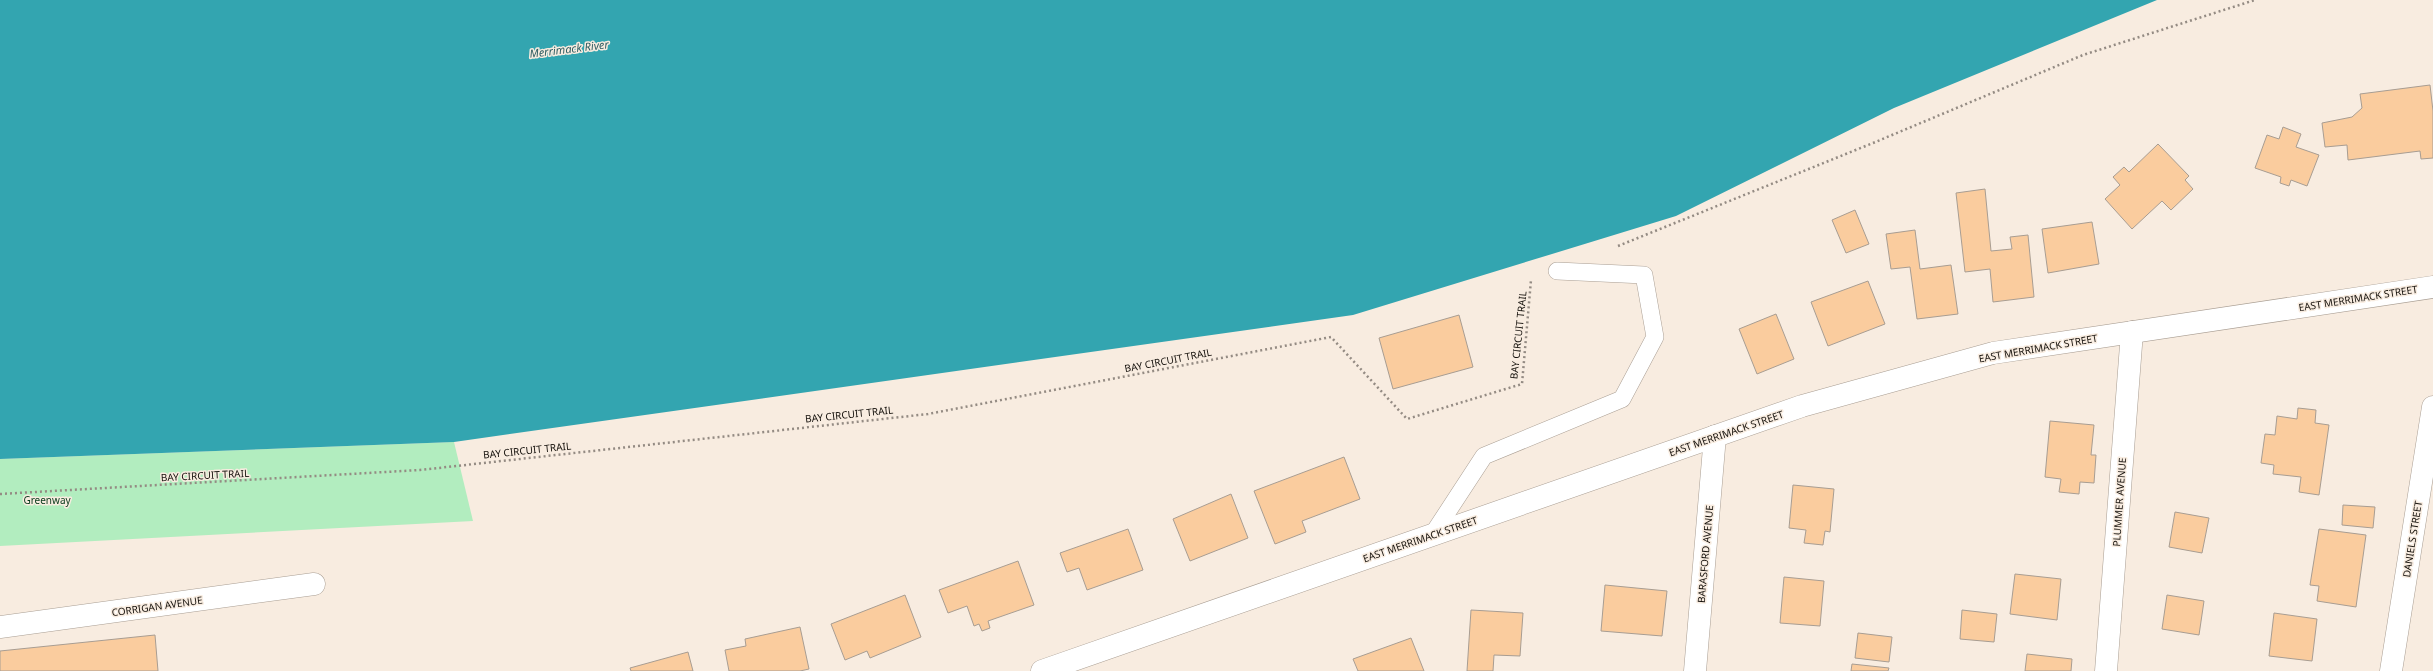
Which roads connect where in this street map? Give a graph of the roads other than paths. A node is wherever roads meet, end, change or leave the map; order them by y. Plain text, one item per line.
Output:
1 (1557, 271) road end
2 (2433, 287) edge
3 (2132, 332) junction
4 (2433, 407) edge
5 (1715, 436) junction
6 (1433, 534) junction
7 (314, 584) dead end
8 (0, 627) edge
9 (1042, 671) edge
10 (1695, 671) edge
11 (2106, 671) edge
12 (2391, 671) edge

1 - 6 lane
2 - 3 street, EAST MERRIMACK STREET
3 - 5 street, EAST MERRIMACK STREET
3 - 11 street, PLUMMER AVENUE
4 - 12 street, DANIELS STREET
5 - 6 street, EAST MERRIMACK STREET
5 - 10 street, BARASFORD AVENUE
6 - 9 street, EAST MERRIMACK STREET
7 - 8 street, CORRIGAN AVENUE

